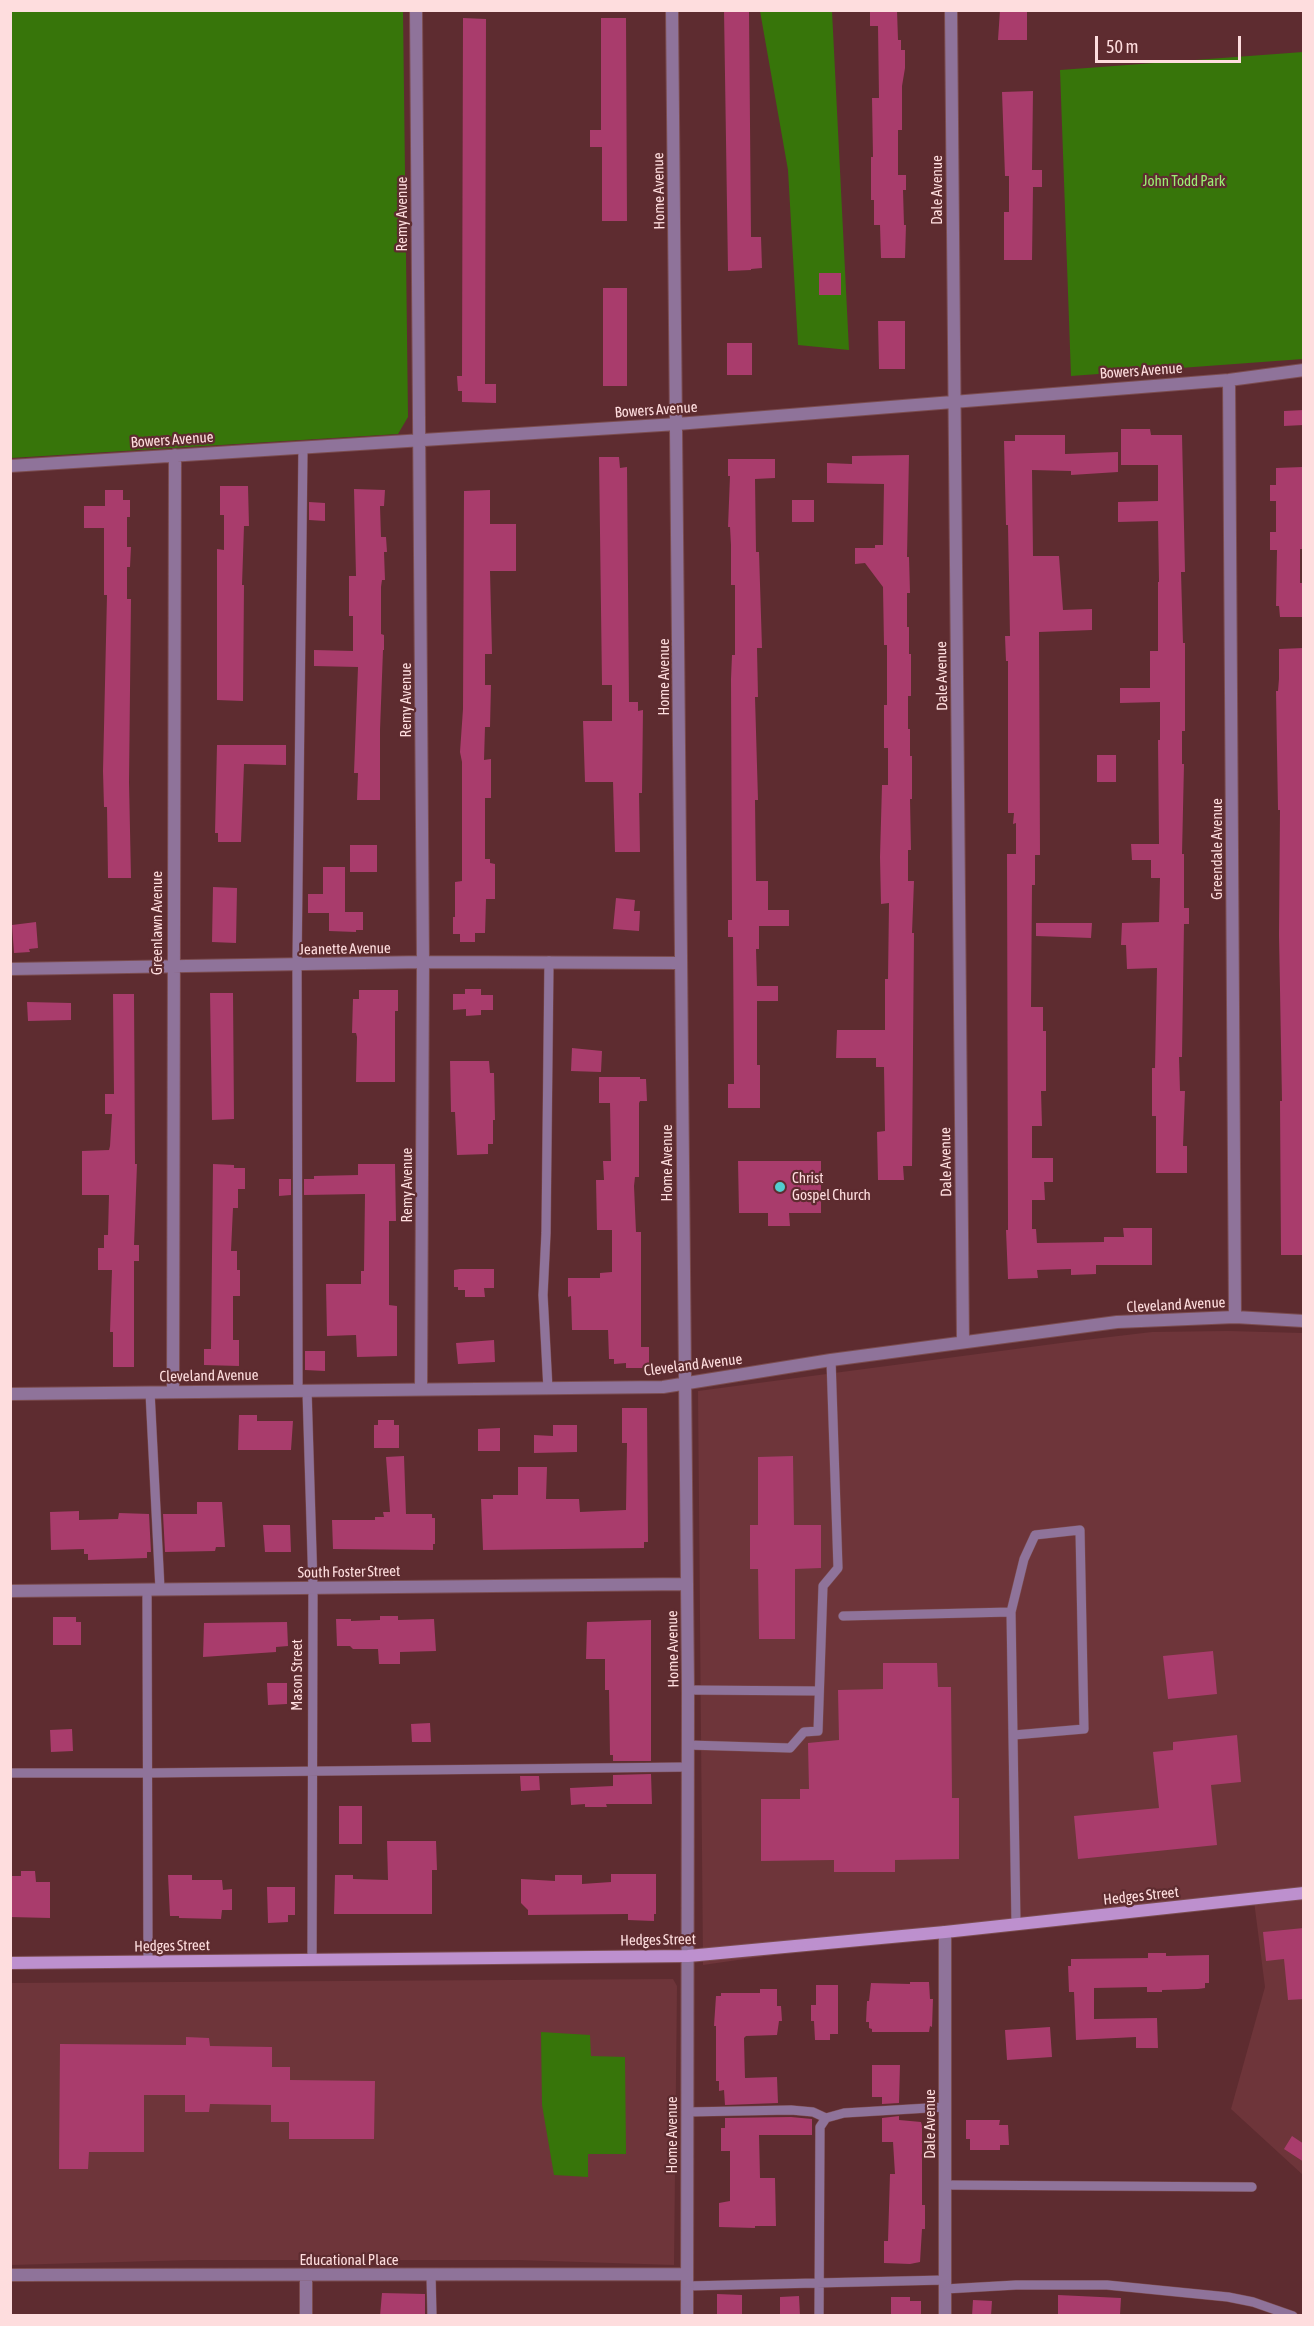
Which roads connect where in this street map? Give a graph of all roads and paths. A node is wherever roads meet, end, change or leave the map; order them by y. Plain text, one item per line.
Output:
1 (416, 10) edge
2 (672, 10) edge
3 (951, 10) edge
4 (1304, 370) edge
5 (1229, 380) junction
6 (954, 401) junction
7 (677, 424) junction
8 (419, 441) junction
9 (303, 447) junction
10 (175, 455) junction
11 (10, 466) edge
12 (549, 961) junction
13 (423, 962) junction
14 (681, 963) junction
15 (297, 965) junction
16 (172, 968) junction
17 (10, 969) edge
18 (1235, 1317) junction
19 (1304, 1322) edge
20 (963, 1342) junction
21 (831, 1360) junction
22 (684, 1383) junction
23 (422, 1389) junction
24 (548, 1389) junction
25 (303, 1390) junction
26 (150, 1392) junction
27 (173, 1392) junction
28 (10, 1394) edge
29 (687, 1584) junction
30 (312, 1587) junction
31 (154, 1589) junction
32 (10, 1591) edge
33 (1011, 1612) junction
34 (843, 1616) dead end
35 (688, 1690) junction
36 (819, 1691) junction
37 (1014, 1735) junction
38 (688, 1745) junction
39 (688, 1767) junction
40 (312, 1771) junction
41 (10, 1773) edge
42 (148, 1773) junction
43 (1304, 1893) edge
44 (1016, 1924) junction
45 (945, 1932) junction
46 (687, 1956) junction
47 (312, 1960) junction
48 (148, 1961) junction
49 (10, 1963) edge
50 (945, 2107) junction
51 (687, 2112) junction
52 (826, 2118) junction
53 (946, 2185) junction
54 (1252, 2187) dead end
55 (10, 2275) edge
56 (431, 2275) junction
57 (306, 2276) junction
58 (687, 2280) junction
59 (819, 2283) junction
60 (945, 2284) junction
61 (306, 2316) edge
62 (432, 2316) edge
63 (687, 2316) edge
64 (819, 2316) edge
65 (945, 2316) edge
66 (1293, 2316) edge

1 - 8 street, Remy Avenue
2 - 7 street, Home Avenue
3 - 6 street, Dale Avenue
4 - 5 street, Bowers Avenue
5 - 6 street, Bowers Avenue
5 - 18 street, Greendale Avenue
6 - 7 street, Bowers Avenue
6 - 20 street, Dale Avenue
7 - 8 street, Bowers Avenue
7 - 14 street, Home Avenue
8 - 9 street, Bowers Avenue
8 - 13 street, Remy Avenue
9 - 10 street, Bowers Avenue
9 - 15 lane, Mason Street
10 - 11 street, Bowers Avenue
10 - 16 street, Greenlawn Avenue
12 - 13 street, Jeanette Avenue
12 - 14 street, Jeanette Avenue
12 - 24 lane
13 - 15 street, Jeanette Avenue
13 - 23 street, Remy Avenue
14 - 22 street, Home Avenue
15 - 16 street, Jeanette Avenue
15 - 25 lane, Mason Street
16 - 17 street, Jeanette Avenue
16 - 27 street, Greenlawn Avenue
18 - 19 street, Cleveland Avenue
18 - 20 street, Cleveland Avenue
20 - 21 street, Cleveland Avenue
21 - 22 street, Cleveland Avenue
21 - 36 lane
22 - 24 street, Cleveland Avenue
22 - 29 street, Home Avenue
23 - 24 street, Cleveland Avenue
23 - 25 street, Cleveland Avenue
25 - 27 street, Cleveland Avenue
25 - 30 lane, Mason Street
26 - 27 street, Cleveland Avenue
26 - 28 street, Cleveland Avenue
26 - 31 lane
29 - 30 street, South Foster Street
29 - 35 street, Home Avenue
30 - 31 street, South Foster Street
30 - 40 lane, Mason Street
31 - 32 street, South Foster Street
31 - 42 lane
33 - 34 lane
33 - 37 lane
33 - 37 lane
35 - 36 lane
35 - 38 street, Home Avenue
36 - 38 lane
37 - 44 lane
38 - 39 street, Home Avenue
39 - 40 lane
39 - 46 street, Home Avenue
40 - 42 lane
40 - 47 lane, Mason Street
41 - 42 lane
42 - 48 lane
43 - 44 street, Hedges Street
44 - 45 street, Hedges Street
45 - 46 street, Hedges Street
45 - 50 street, Dale Avenue
46 - 47 street, Hedges Street
46 - 51 street, Home Avenue
47 - 48 street, Hedges Street
48 - 49 street, Hedges Street
50 - 52 lane
50 - 53 street, Dale Avenue
51 - 52 lane
51 - 58 street, Home Avenue
52 - 59 lane
53 - 54 lane
53 - 60 street, Dale Avenue
55 - 57 street, Educational Place
56 - 57 street, Educational Place
56 - 58 street, Educational Place
56 - 62 lane
57 - 61 street
58 - 59 lane
58 - 63 street, Home Avenue
59 - 60 lane
59 - 64 lane
60 - 65 street, Dale Avenue
60 - 66 lane

